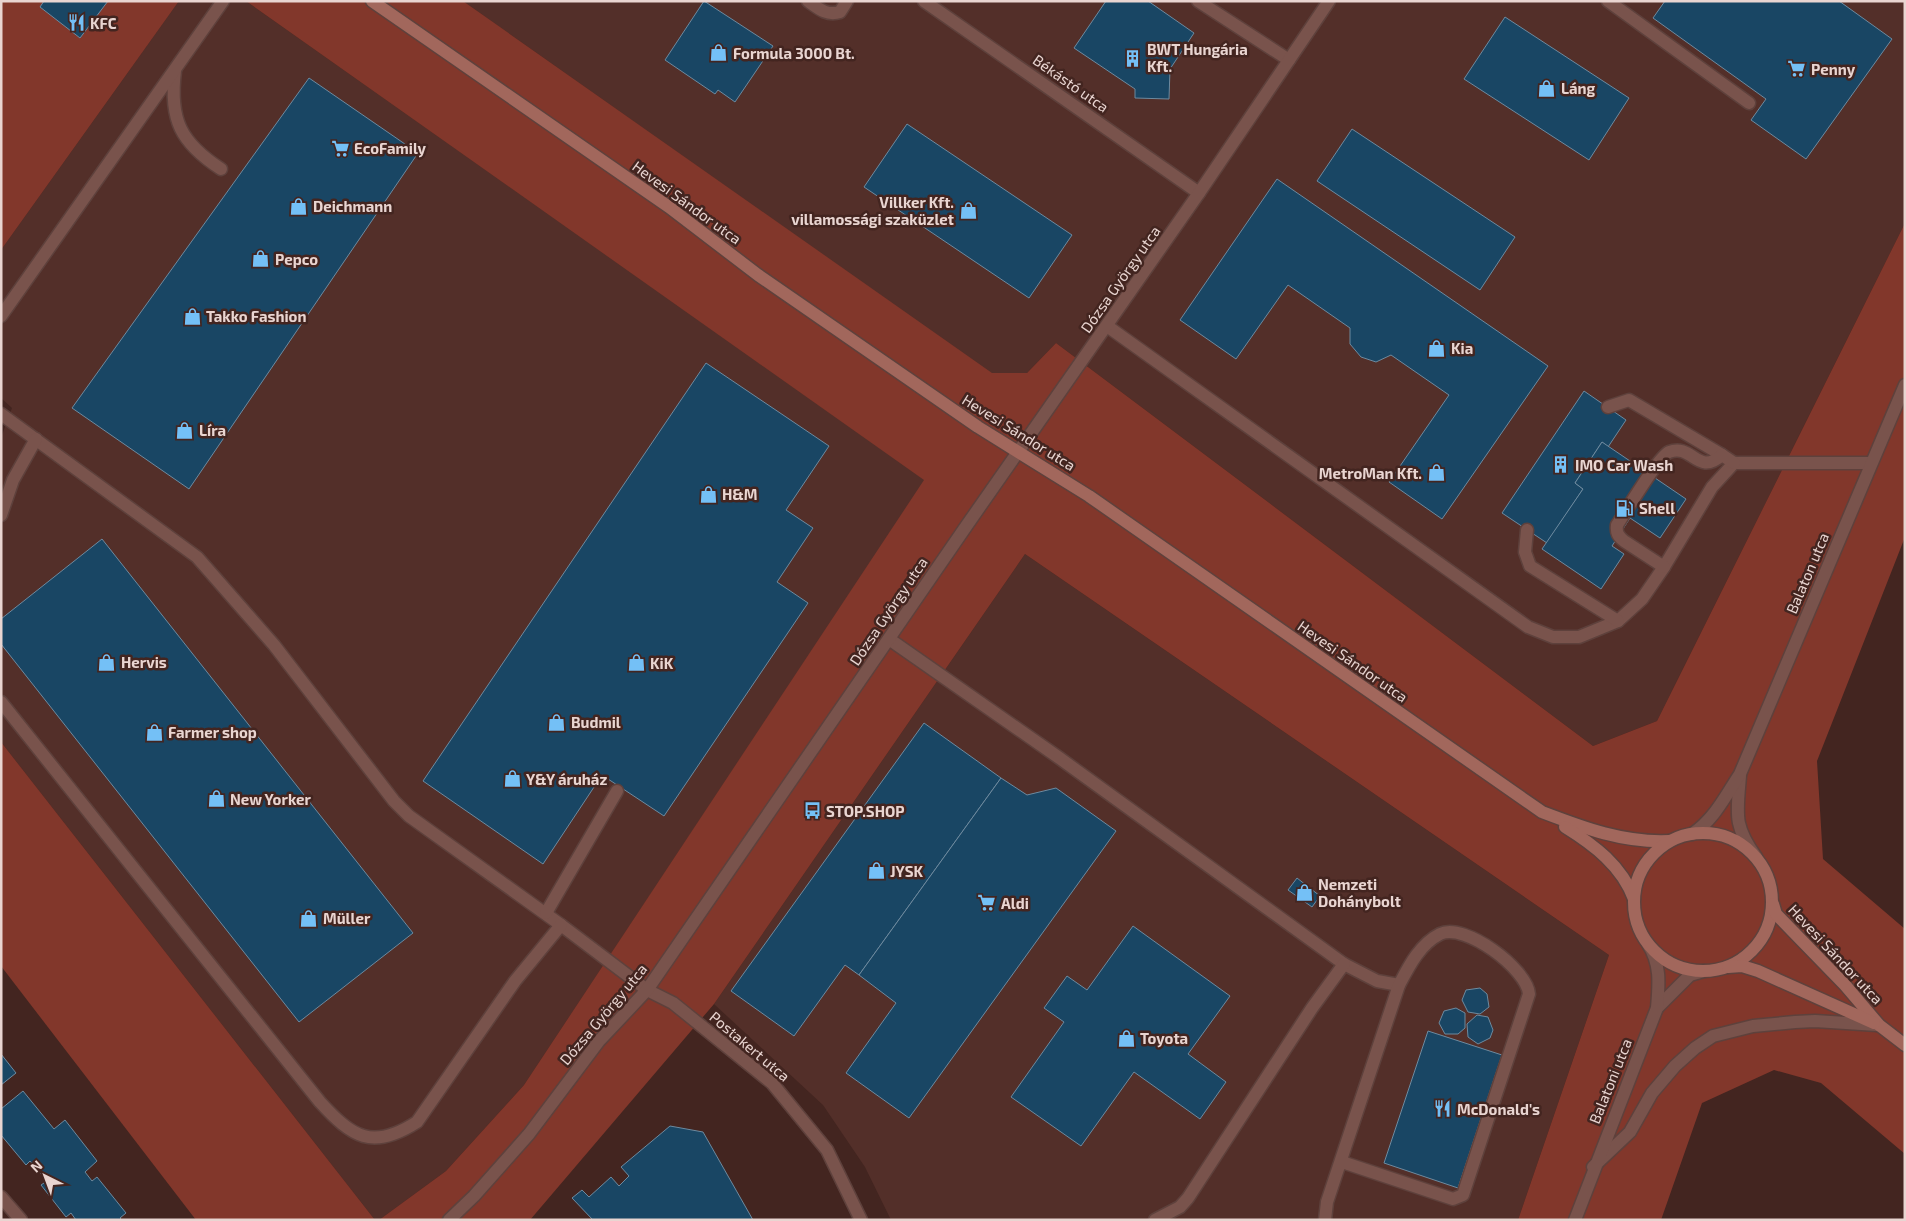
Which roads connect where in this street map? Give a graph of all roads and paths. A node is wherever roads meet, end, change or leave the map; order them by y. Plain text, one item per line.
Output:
1 (223, 1) edge
2 (372, 1) edge
3 (808, 1) edge
4 (847, 1) edge
5 (924, 1) edge
6 (1198, 1) edge
7 (1328, 1) edge
8 (1608, 1) edge
9 (1289, 60) junction
10 (175, 68) junction
11 (1749, 102) dead end
12 (221, 169) dead end
13 (1199, 194) junction
14 (1, 316) edge
15 (1107, 326) junction
16 (1905, 385) edge
17 (1608, 407) dead end
18 (1, 414) edge
19 (36, 439) junction
20 (1020, 452) junction
21 (1722, 455) junction
22 (1734, 463) junction
23 (1871, 463) junction
24 (1, 514) edge
25 (1527, 530) dead end
26 (1664, 567) junction
27 (1618, 622) junction
28 (889, 639) junction
29 (1, 702) edge
30 (1740, 774) junction
31 (618, 791) dead end
32 (1542, 812) junction
33 (1692, 834) junction
34 (1669, 841) junction
35 (1756, 857) junction
36 (1634, 901) junction
37 (1772, 901) junction
38 (546, 914) junction
39 (561, 925) junction
40 (1648, 944) junction
41 (1344, 964) junction
42 (1725, 968) junction
43 (1704, 971) junction
44 (1399, 985) junction
45 (647, 990) junction
46 (1658, 1008) junction
47 (1879, 1025) junction
48 (1905, 1045) edge
49 (1342, 1162) junction
50 (1593, 1168) junction
51 (1, 1197) edge
52 (21, 1220) edge
53 (449, 1220) edge
54 (862, 1220) edge
55 (1155, 1220) edge
56 (1325, 1220) edge
57 (1575, 1220) edge

1 - 10 street
2 - 20 main road, Hevesi Sándor utca
3 - 4 street
5 - 13 street, Békástó utca
6 - 9 street
7 - 9 street, Dózsa György utca
8 - 11 street
9 - 13 street, Dózsa György utca
10 - 12 street
10 - 14 street
13 - 15 street, Dózsa György utca
15 - 20 street, Dózsa György utca
15 - 27 street
16 - 23 street, Balaton utca
17 - 21 street
18 - 19 street, Postakert utca
19 - 24 street
19 - 38 street, Postakert utca
20 - 28 street, Dózsa György utca
20 - 32 main road, Hevesi Sándor utca
21 - 22 street
21 - 26 street
22 - 23 street
22 - 26 street
23 - 30 street, Balaton utca
25 - 27 street
26 - 27 street
28 - 41 street
28 - 45 street, Dózsa György utca
29 - 39 street
30 - 33 street
30 - 35 street
31 - 38 street
32 - 34 main road, Hevesi Sándor utca
32 - 36 main road
33 - 34 main road
33 - 35 main road
34 - 36 main road
35 - 37 main road
36 - 40 main road
37 - 42 main road
37 - 47 main road, Hevesi Sándor utca
38 - 39 street, Postakert utca
39 - 45 street, Postakert utca
40 - 43 main road
40 - 46 street, Balatoni utca
41 - 44 street
41 - 55 street
42 - 43 main road
42 - 47 main road
43 - 46 street, Balatoni utca
44 - 49 street
44 - 49 street
45 - 53 street, Dózsa György utca
45 - 54 street, Postakert utca
46 - 50 street, Balatoni utca
47 - 48 main road, Hevesi Sándor utca
47 - 50 street
49 - 56 street
50 - 57 street
51 - 52 street

